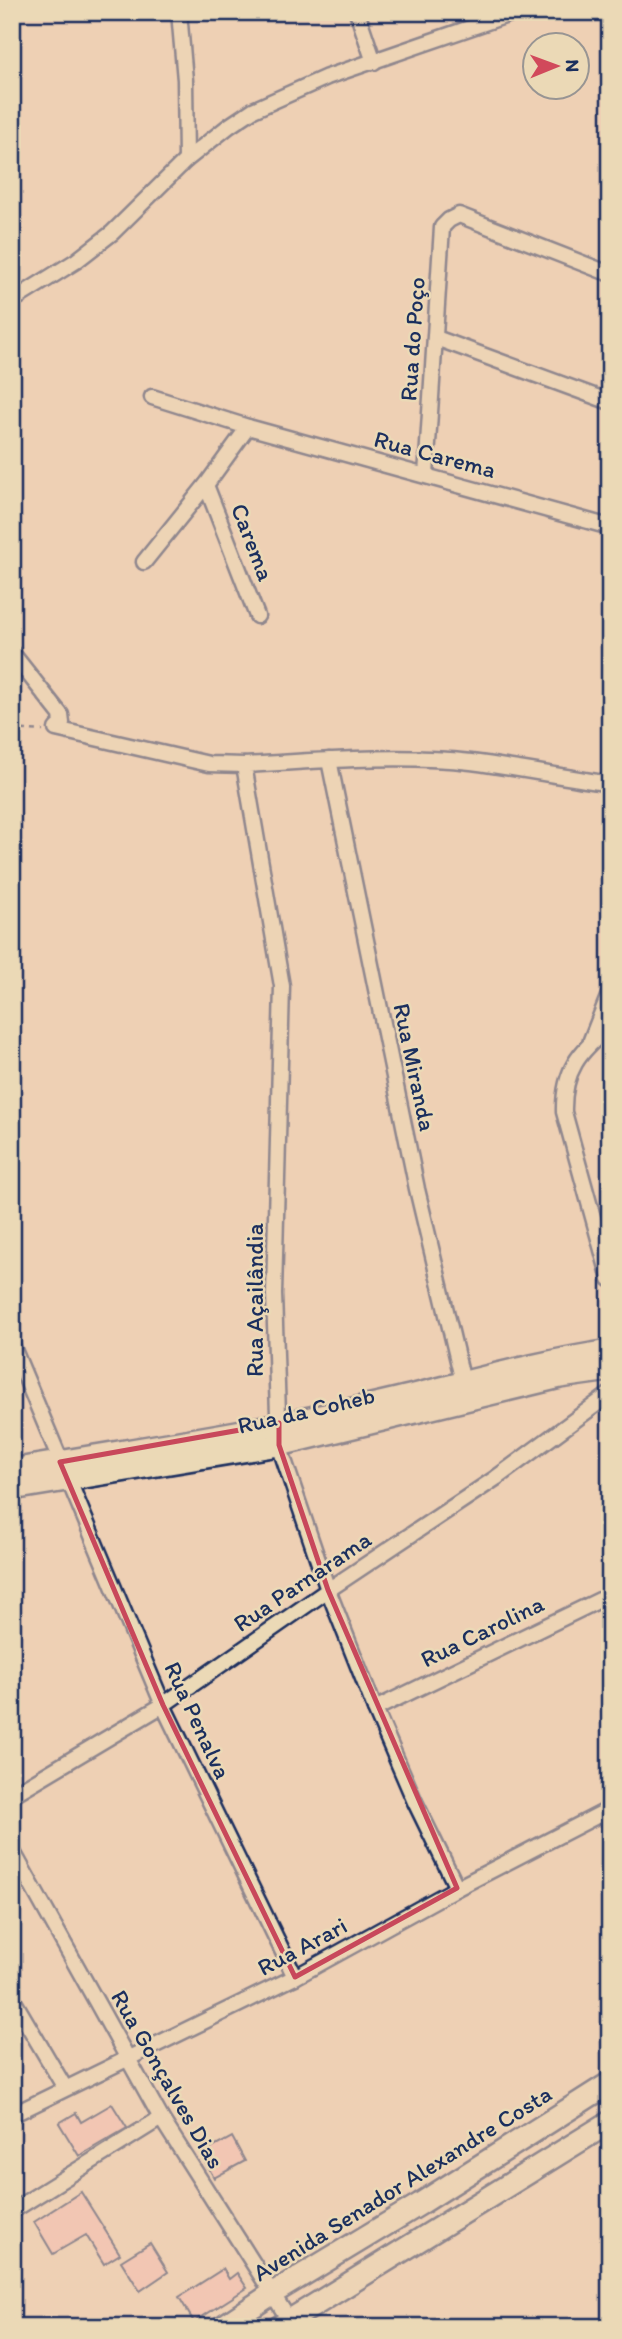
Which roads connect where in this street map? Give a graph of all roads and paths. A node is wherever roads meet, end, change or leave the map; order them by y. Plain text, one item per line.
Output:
1 (179, 12) edge
2 (357, 12) edge
3 (516, 12) edge
4 (374, 62) junction
5 (186, 160) junction
6 (610, 274) edge
7 (12, 301) edge
8 (436, 338) junction
9 (152, 397) dead end
10 (610, 402) edge
11 (248, 427) junction
12 (426, 475) junction
13 (206, 485) junction
14 (610, 527) edge
15 (145, 562) dead end
16 (257, 616) dead end
17 (12, 653) edge
18 (12, 729) edge
19 (56, 729) junction
20 (329, 760) junction
21 (244, 765) junction
22 (610, 784) edge
23 (610, 992) edge
24 (610, 1027) edge
25 (591, 1042) junction
26 (610, 1279) edge
27 (12, 1345) edge
28 (610, 1352) edge
29 (610, 1370) edge
30 (463, 1382) junction
31 (610, 1394) edge
32 (279, 1423) junction
33 (279, 1445) junction
34 (12, 1470) edge
35 (65, 1470) junction
36 (12, 1489) edge
37 (328, 1590) junction
38 (610, 1595) edge
39 (163, 1705) junction
40 (375, 1709) junction
41 (12, 1795) edge
42 (610, 1809) edge
43 (12, 1850) edge
44 (457, 1888) junction
45 (295, 1977) junction
46 (12, 1998) edge
47 (128, 2058) junction
48 (610, 2083) edge
49 (65, 2088) junction
50 (12, 2115) edge
51 (161, 2118) junction
52 (607, 2131) edge
53 (12, 2211) edge
54 (273, 2293) junction
55 (287, 2325) edge
56 (222, 2327) edge

1 - 5 street
2 - 4 street
3 - 4 street
4 - 5 street
5 - 7 street
6 - 8 street, Rua do Poço
8 - 10 street
8 - 12 street, Rua do Poço
9 - 11 street
11 - 12 street, Rua Carema
11 - 13 street, Carema
12 - 14 street, Rua Carema
13 - 15 street, Carema
13 - 16 street, Carema
17 - 19 street
18 - 19 path
19 - 21 street
20 - 21 street
20 - 22 street
20 - 30 street, Rua Miranda
21 - 32 street, Rua Açailândia
23 - 25 street
24 - 25 street
25 - 26 street
27 - 35 street, Rua Penalva
28 - 30 street, Rua da Coheb
29 - 33 street, Rua da Coheb
30 - 32 street, Rua da Coheb
31 - 37 street, Rua Parnarama
32 - 33 street, Rua Açailândia
32 - 35 street, Rua da Coheb
33 - 35 street, Rua da Coheb
33 - 37 street, Rua Açailândia
34 - 35 street, Rua da Coheb
35 - 36 street, Rua da Coheb
35 - 39 street, Rua Penalva
37 - 39 street, Rua Parnarama
37 - 40 street, Rua Açailândia
38 - 40 street, Rua Carolina
39 - 41 street, Rua Parnarama
39 - 45 street, Rua Penalva
40 - 44 street, Rua Açailândia
42 - 44 street, Rua Arari
43 - 47 street, Rua Gonçalves Dias
44 - 45 street, Rua Arari
45 - 47 street, Rua Arari
46 - 49 street
47 - 49 street, Rua Arari
47 - 51 street, Rua Gonçalves Dias
48 - 54 street, Avenida Senador Alexandre Costa
49 - 50 street, Rua Arari
51 - 53 street
51 - 54 street, Rua Gonçalves Dias
52 - 55 street
54 - 55 street, Rua Gonçalves Dias
54 - 56 street, Avenida Senador Alexandre Costa

